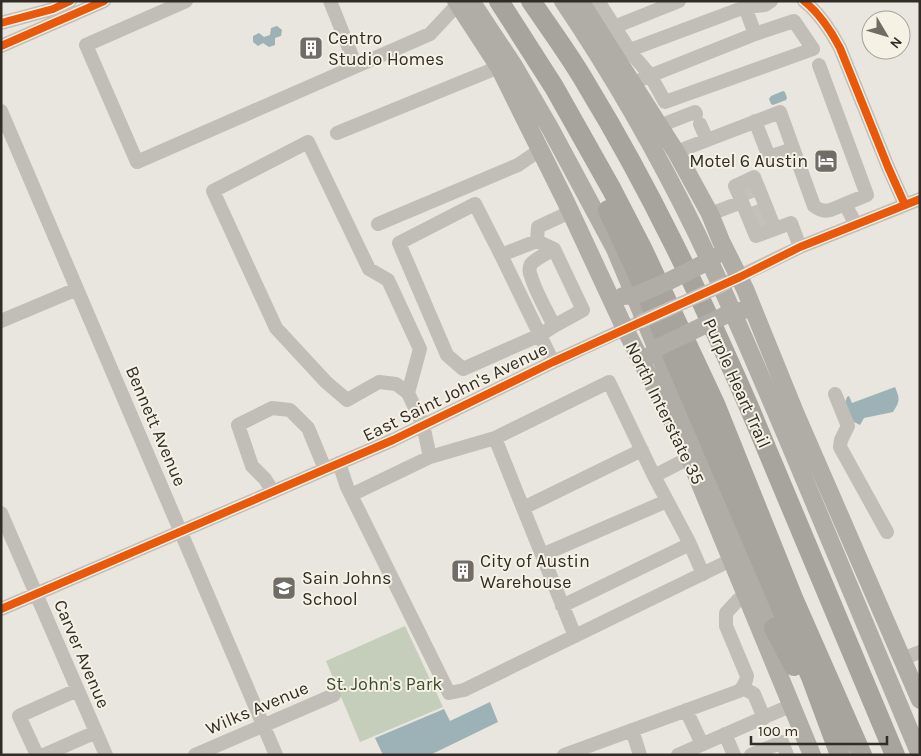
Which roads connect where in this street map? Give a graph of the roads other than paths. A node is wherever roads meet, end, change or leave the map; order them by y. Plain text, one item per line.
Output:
1 (70, 1) edge
2 (104, 1) edge
3 (186, 1) edge
4 (330, 1) edge
5 (499, 1) edge
6 (531, 1) edge
7 (563, 1) edge
8 (580, 1) edge
9 (598, 1) edge
10 (679, 1) edge
11 (804, 1) edge
12 (462, 2) edge
13 (758, 4) edge
14 (52, 9) junction
15 (1, 23) edge
16 (614, 27) junction
17 (1, 34) edge
18 (755, 34) junction
19 (1, 46) edge
20 (630, 50) junction
21 (819, 65) dead end
22 (356, 66) junction
23 (499, 67) junction
24 (650, 75) junction
25 (633, 84) junction
26 (1, 112) edge
27 (755, 121) junction
28 (659, 126) junction
29 (337, 133) dead end
30 (580, 133) junction
31 (707, 140) junction
32 (793, 149) junction
33 (540, 150) junction
34 (676, 152) junction
35 (920, 199) edge
36 (844, 204) junction
37 (905, 205) junction
38 (570, 212) junction
39 (710, 214) junction
40 (378, 224) dead end
41 (856, 225) junction
42 (537, 241) junction
43 (721, 241) junction
44 (800, 247) junction
45 (554, 249) junction
46 (501, 255) junction
47 (732, 280) junction
48 (605, 285) junction
49 (77, 289) junction
50 (758, 319) junction
51 (1, 321) edge
52 (554, 326) junction
53 (625, 329) junction
54 (540, 335) junction
55 (552, 362) junction
56 (648, 362) junction
57 (408, 393) junction
58 (835, 394) dead end
59 (422, 425) junction
60 (496, 438) junction
61 (642, 450) junction
62 (430, 457) junction
63 (689, 458) junction
64 (339, 463) junction
65 (326, 469) junction
66 (654, 476) junction
67 (273, 492) junction
68 (352, 495) junction
69 (667, 501) junction
70 (523, 508) junction
71 (1, 512) edge
72 (180, 532) junction
73 (887, 532) dead end
74 (690, 544) junction
75 (542, 555) junction
76 (731, 560) junction
77 (703, 574) junction
78 (36, 594) junction
79 (747, 597) junction
80 (562, 606) junction
81 (1, 609) edge
82 (780, 623) junction
83 (575, 636) junction
84 (920, 652) edge
85 (902, 659) junction
86 (743, 688) junction
87 (77, 690) junction
88 (334, 695) dead end
89 (920, 700) edge
90 (792, 705) junction
91 (686, 710) junction
92 (764, 718) junction
93 (264, 725) junction
94 (632, 730) junction
95 (96, 732) junction
96 (725, 734) junction
97 (702, 744) junction
98 (683, 754) edge
99 (36, 755) edge
100 (44, 755) edge
101 (106, 755) edge
102 (194, 755) edge
103 (276, 755) edge
104 (564, 755) edge
105 (640, 755) edge
106 (734, 755) edge
107 (752, 755) edge
108 (787, 755) edge
109 (812, 755) edge
110 (824, 755) edge
111 (839, 755) edge
112 (862, 755) edge
113 (895, 755) edge
114 (920, 755) edge

1 - 14 street
2 - 19 street
3 - 22 street
4 - 22 street
5 - 30 highway, Purple Heart Trail
6 - 113 highway, Purple Heart Trail
7 - 114 main road
8 - 25 main road
9 - 16 street
10 - 16 street
11 - 37 street
12 - 22 street
12 - 23 main road, North Interstate 35
12 - 82 main road
13 - 18 street
13 - 20 street
14 - 15 street
14 - 17 street
16 - 20 street
18 - 24 street
18 - 24 street
20 - 24 street
21 - 36 street
23 - 29 street
23 - 33 main road, North Interstate 35
24 - 25 street
25 - 28 main road
26 - 49 street, Bennett Avenue
27 - 31 street
27 - 32 street
27 - 32 street
28 - 31 street
28 - 34 main road
30 - 82 highway
30 - 112 highway, Purple Heart Trail
31 - 34 street
32 - 36 street
33 - 38 main road, North Interstate 35
33 - 40 street
34 - 39 main road
35 - 37 street, East Saint John's Avenue
36 - 41 street
37 - 41 street, East Saint John's Avenue
38 - 42 street
38 - 48 main road, North Interstate 35
39 - 43 main road
39 - 44 street
41 - 44 street, East Saint John's Avenue
42 - 45 street
42 - 46 street
43 - 47 main road
43 - 48 main road, bridge
44 - 47 street, East Saint John's Avenue
45 - 52 street
45 - 52 street
46 - 54 street
46 - 54 street
47 - 50 main road
47 - 53 street, East Saint John's Avenue, bridge
48 - 53 main road, North Interstate 35
49 - 51 street
49 - 72 street, Bennett Avenue
50 - 56 main road, bridge
50 - 85 main road
52 - 54 street
53 - 55 street, East Saint John's Avenue
53 - 56 main road, North Interstate 35
54 - 55 street
55 - 59 street, East Saint John's Avenue
56 - 63 main road, North Interstate 35
57 - 57 street
57 - 59 street
58 - 73 street
59 - 62 street
59 - 64 street, East Saint John's Avenue
60 - 61 street
60 - 62 street
60 - 70 street
61 - 66 street
61 - 70 street
62 - 68 street
63 - 66 street
63 - 76 main road, North Interstate 35
64 - 65 street, East Saint John's Avenue
64 - 68 street
65 - 67 street, East Saint John's Avenue
65 - 67 street
66 - 69 street
67 - 72 street, East Saint John's Avenue
68 - 83 street
69 - 74 street
69 - 75 street
70 - 75 street
71 - 78 street, Carver Avenue
72 - 78 street, East Saint John's Avenue
72 - 93 street, Bennett Avenue
74 - 77 street
74 - 80 street
75 - 80 street
76 - 77 street
76 - 79 main road, North Interstate 35
77 - 83 street
78 - 81 street, East Saint John's Avenue
78 - 87 street, Carver Avenue
79 - 86 street
79 - 90 main road, North Interstate 35
80 - 83 street
82 - 110 main road
82 - 111 highway
84 - 85 street
85 - 89 main road
86 - 91 street
86 - 92 street
87 - 95 street, Carver Avenue
87 - 99 street
88 - 93 street, Wilks Avenue
90 - 92 street
90 - 109 main road, North Interstate 35
91 - 94 street
91 - 97 street
92 - 96 street
93 - 102 street, Wilks Avenue
93 - 103 street, Bennett Avenue
94 - 104 street
94 - 105 street
95 - 100 street
95 - 101 street, Carver Avenue
96 - 97 street
96 - 106 street
97 - 98 street
107 - 108 street

